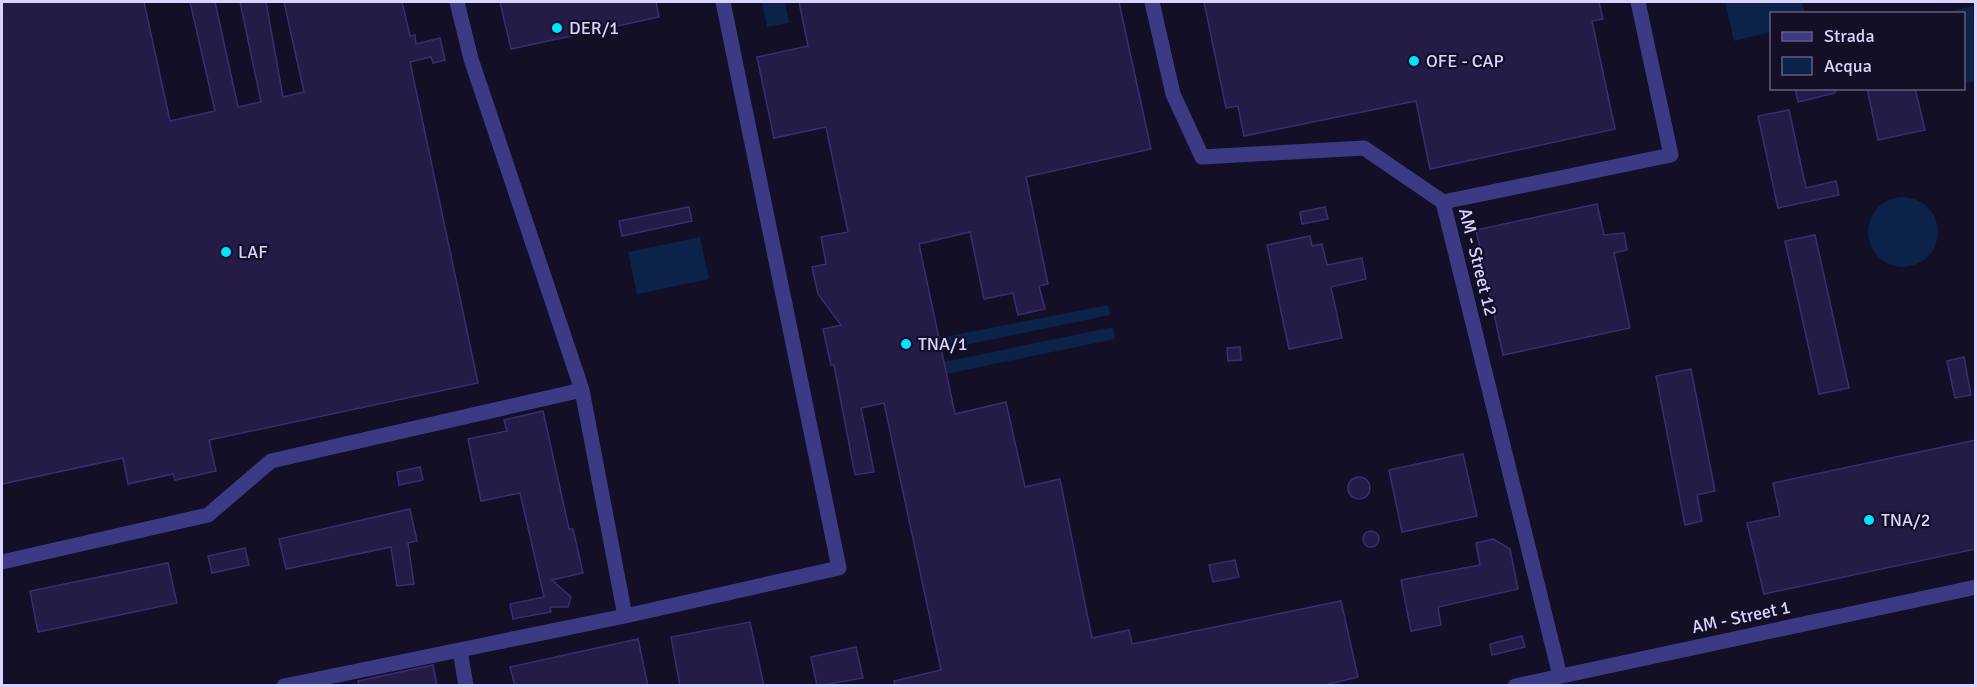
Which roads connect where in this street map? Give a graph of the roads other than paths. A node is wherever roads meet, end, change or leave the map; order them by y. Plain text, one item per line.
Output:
1 (457, 2) edge
2 (723, 2) edge
3 (1152, 2) edge
4 (1638, 2) edge
5 (1443, 202) junction
6 (582, 390) junction
7 (2, 562) edge
8 (1976, 587) edge
9 (625, 616) junction
10 (460, 650) junction
11 (1560, 676) junction
12 (284, 686) edge
13 (466, 686) edge
14 (1515, 686) edge

1 - 6 lane
2 - 9 lane
3 - 5 lane
4 - 5 lane, AM - Street 12
5 - 11 lane, AM - Street 12
6 - 7 lane
6 - 9 lane
8 - 11 lane, AM - Street 1
9 - 10 lane
10 - 12 lane
10 - 13 lane
11 - 14 lane, AM - Street 1

